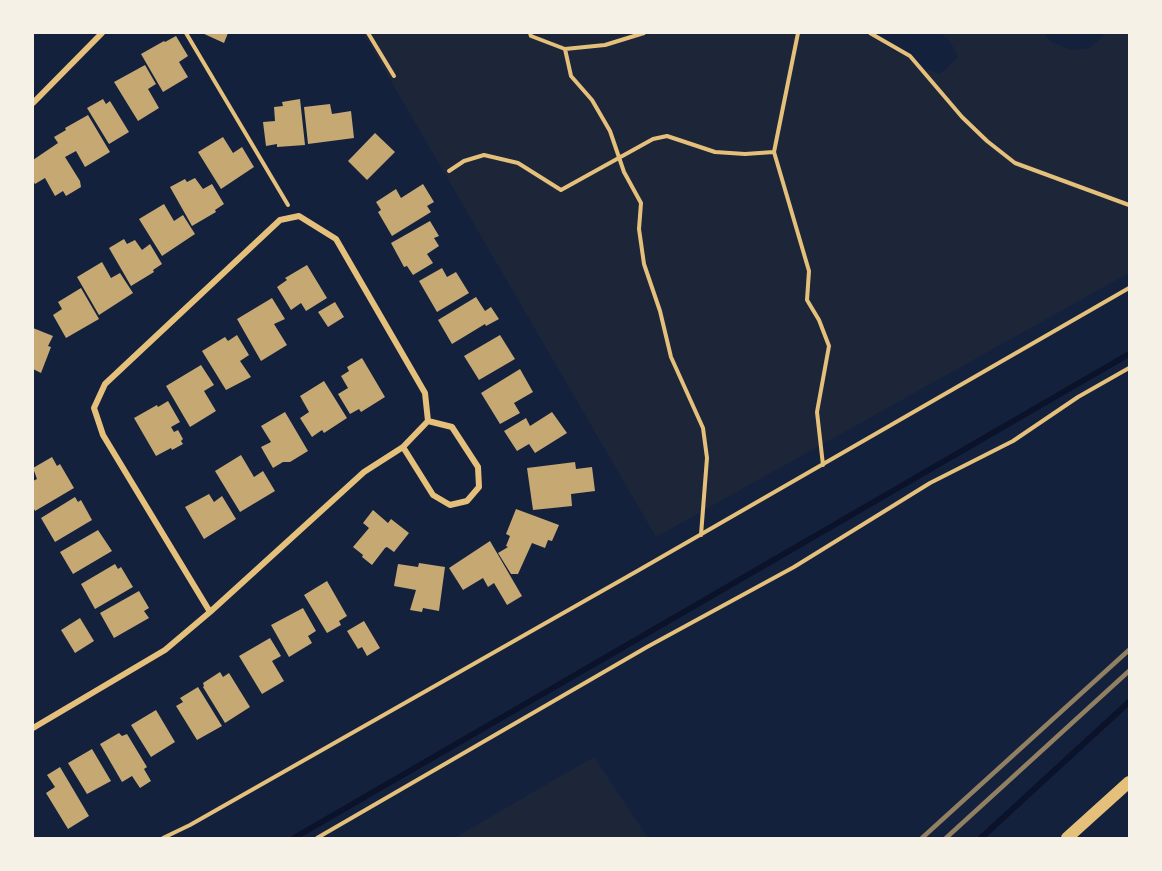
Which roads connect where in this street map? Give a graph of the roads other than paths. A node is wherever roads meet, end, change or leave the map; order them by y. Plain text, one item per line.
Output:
1 (102, 33) edge
2 (33, 103) edge
3 (428, 421) junction
4 (403, 447) junction
5 (210, 612) junction
6 (33, 728) edge
7 (1129, 782) edge
8 (1067, 838) edge

1 - 2 street
3 - 4 street
3 - 4 street
3 - 5 street
4 - 5 street
5 - 6 street
7 - 8 main road

